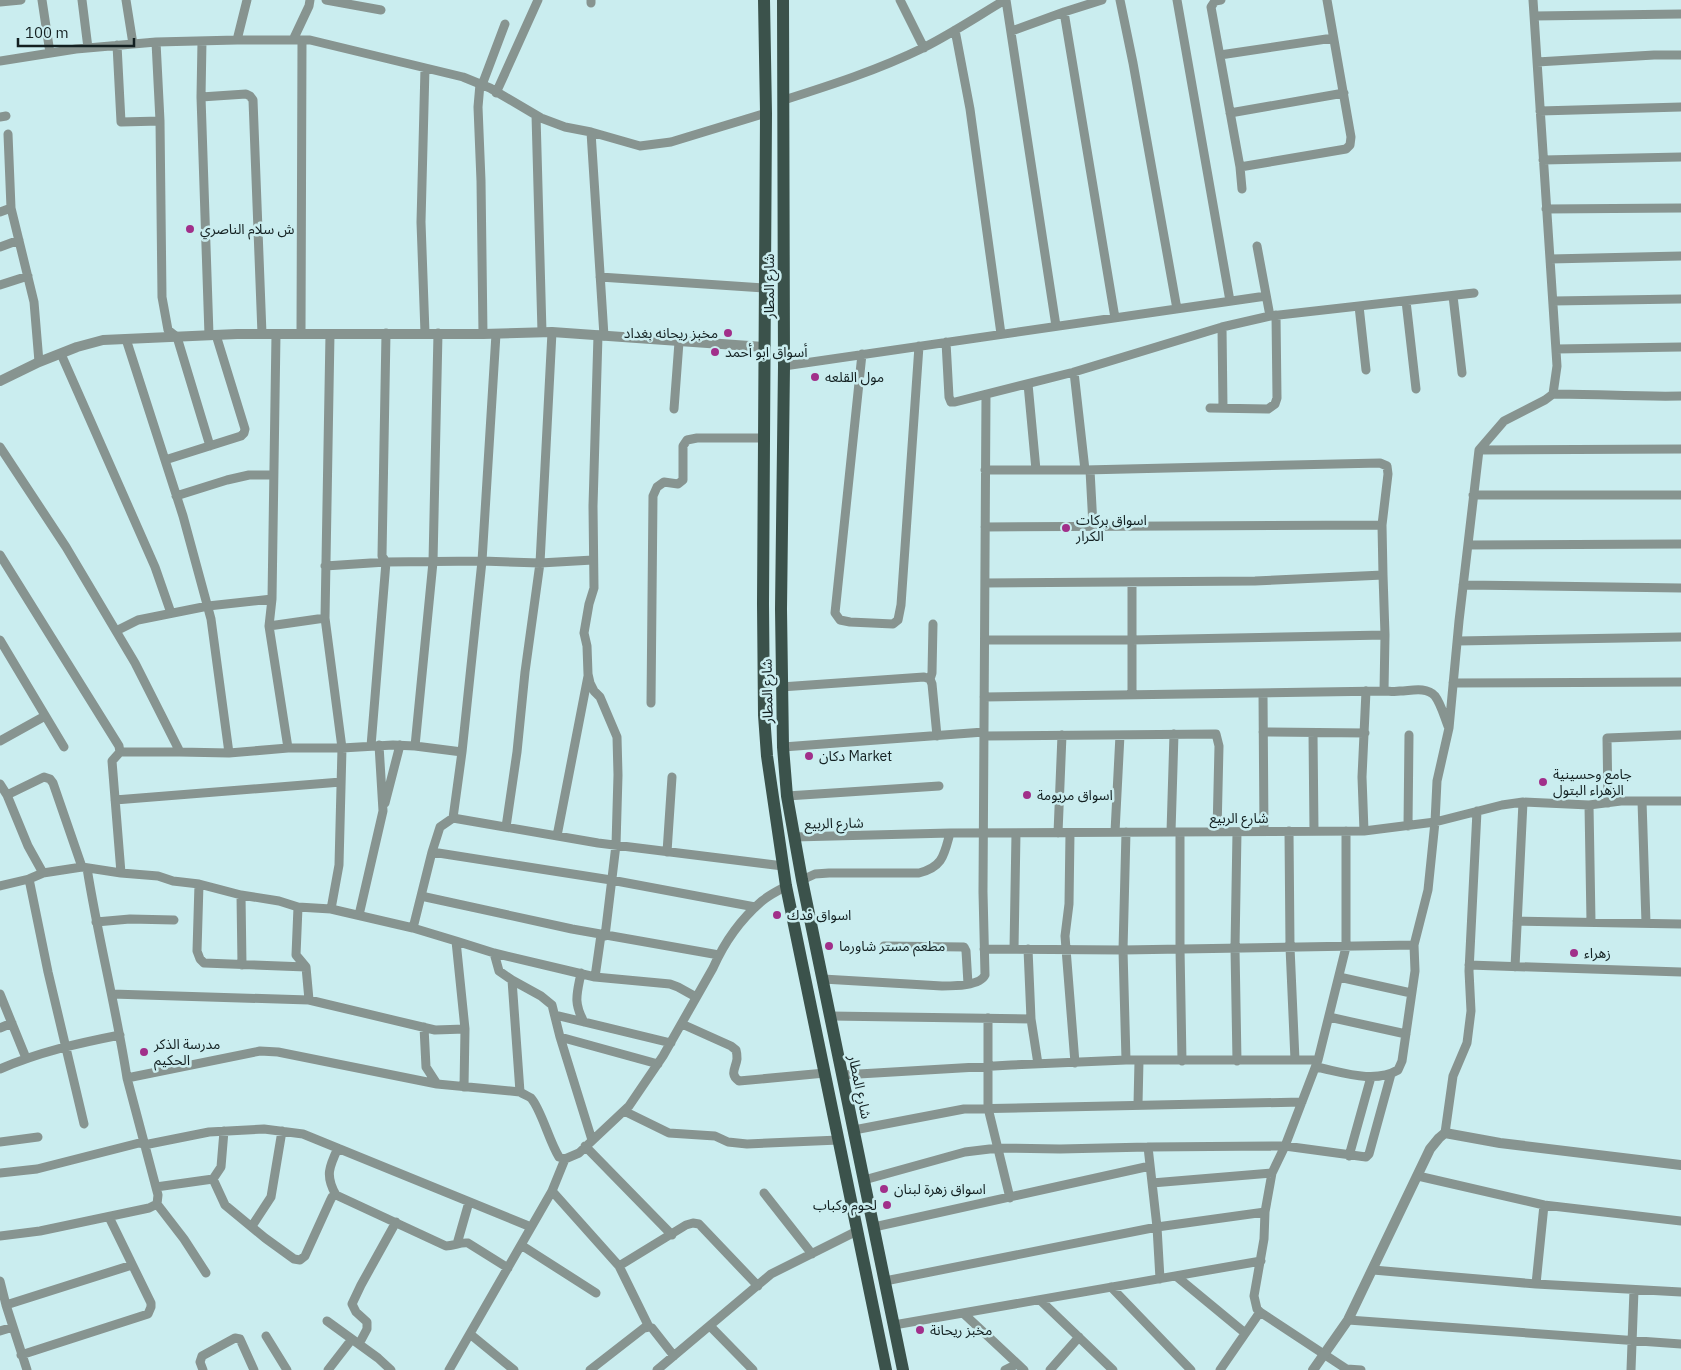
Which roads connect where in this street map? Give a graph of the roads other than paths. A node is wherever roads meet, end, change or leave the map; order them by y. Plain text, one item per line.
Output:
1 (21, 0) edge
2 (42, 0) edge
3 (82, 0) edge
4 (126, 0) edge
5 (247, 0) edge
6 (310, 0) edge
7 (326, 0) edge
8 (538, 0) edge
9 (764, 0) edge
10 (783, 0) edge
11 (900, 0) edge
12 (1006, 0) edge
13 (1102, 0) edge
14 (1120, 0) edge
15 (1177, 0) edge
16 (1221, 0) edge
17 (1327, 0) edge
18 (1533, 0) edge
19 (0, 2) edge
20 (381, 10) dead end
21 (1064, 12) junction
22 (1681, 14) edge
23 (1534, 16) junction
24 (505, 24) dead end
25 (955, 30) junction
26 (1012, 31) junction
27 (1334, 38) junction
28 (237, 40) junction
29 (297, 40) junction
30 (156, 42) junction
31 (202, 42) junction
32 (133, 44) junction
33 (117, 45) junction
34 (88, 48) junction
35 (924, 48) junction
36 (50, 53) junction
37 (1220, 55) junction
38 (1681, 55) edge
39 (0, 61) edge
40 (1537, 62) junction
41 (425, 68) junction
42 (481, 85) junction
43 (496, 92) junction
44 (1344, 93) junction
45 (202, 97) junction
46 (784, 100) junction
47 (1681, 107) edge
48 (1540, 111) junction
49 (766, 113) junction
50 (1230, 113) junction
51 (536, 115) junction
52 (160, 121) junction
53 (591, 132) junction
54 (8, 134) dead end
55 (1681, 158) edge
56 (1544, 160) junction
57 (1240, 167) junction
58 (1242, 189) dead end
59 (11, 208) junction
60 (1681, 208) edge
61 (1546, 209) junction
62 (0, 212) edge
63 (19, 240) junction
64 (1257, 246) dead end
65 (0, 247) edge
66 (1681, 256) edge
67 (1550, 259) junction
68 (28, 276) junction
69 (600, 277) junction
70 (0, 285) edge
71 (764, 288) junction
72 (1474, 293) dead end
73 (1266, 296) junction
74 (1453, 296) junction
75 (1681, 299) edge
76 (1230, 301) junction
77 (1406, 301) junction
78 (1553, 301) junction
79 (1359, 306) junction
80 (1177, 309) junction
81 (1273, 316) junction
82 (1115, 318) junction
83 (1056, 326) junction
84 (1222, 326) junction
85 (547, 332) junction
86 (386, 333) junction
87 (425, 333) junction
88 (438, 333) junction
89 (262, 334) junction
90 (276, 334) junction
91 (301, 334) junction
92 (330, 334) junction
93 (482, 334) junction
94 (496, 334) junction
95 (1001, 334) junction
96 (212, 335) junction
97 (601, 335) junction
98 (177, 337) junction
99 (126, 339) junction
100 (679, 342) junction
101 (946, 342) junction
102 (919, 346) junction
103 (1681, 347) edge
104 (764, 348) junction
105 (1556, 349) junction
106 (61, 354) junction
107 (862, 354) junction
108 (39, 362) junction
109 (784, 366) junction
110 (1366, 370) dead end
111 (1074, 372) junction
112 (1462, 372) dead end
113 (0, 381) edge
114 (1028, 384) junction
115 (1416, 388) dead end
116 (1553, 394) junction
117 (986, 395) junction
118 (1681, 396) edge
119 (1210, 408) dead end
120 (1223, 408) junction
121 (674, 409) dead end
122 (763, 438) junction
123 (210, 446) junction
124 (0, 447) edge
125 (1681, 449) edge
126 (1479, 450) junction
127 (165, 460) junction
128 (985, 470) junction
129 (1036, 470) junction
130 (1087, 470) junction
131 (273, 475) junction
132 (1473, 495) junction
133 (1681, 495) edge
134 (176, 496) junction
135 (1382, 525) junction
136 (1092, 526) junction
137 (985, 527) junction
138 (1468, 544) junction
139 (1681, 544) edge
140 (0, 555) edge
141 (593, 560) junction
142 (482, 561) junction
143 (386, 562) junction
144 (433, 562) junction
145 (540, 563) junction
146 (325, 566) junction
147 (1383, 575) junction
148 (1132, 582) junction
149 (985, 583) junction
150 (1464, 585) junction
151 (1681, 588) edge
152 (781, 590) junction
153 (763, 591) junction
154 (272, 599) junction
155 (208, 606) junction
156 (171, 613) junction
157 (325, 618) junction
158 (763, 623) junction
159 (781, 623) junction
160 (933, 624) dead end
161 (269, 626) junction
162 (116, 631) junction
163 (1385, 635) junction
164 (1681, 638) edge
165 (0, 640) edge
166 (985, 640) junction
167 (1132, 640) junction
168 (1458, 640) junction
169 (588, 674) junction
170 (930, 679) junction
171 (1681, 682) edge
172 (1453, 683) junction
173 (781, 687) junction
174 (1366, 691) junction
175 (1384, 691) junction
176 (1264, 693) junction
177 (1132, 694) junction
178 (984, 697) junction
179 (651, 703) dead end
180 (45, 716) junction
181 (1449, 728) junction
182 (1263, 732) junction
183 (1313, 732) junction
184 (1365, 733) junction
185 (984, 734) junction
186 (1174, 734) junction
187 (1120, 735) junction
188 (1409, 735) dead end
189 (1681, 735) edge
190 (936, 736) junction
191 (1062, 736) junction
192 (0, 741) edge
193 (400, 745) junction
194 (375, 746) junction
195 (415, 746) junction
196 (64, 747) dead end
197 (783, 747) junction
198 (288, 748) junction
199 (342, 748) junction
200 (120, 752) junction
201 (180, 752) junction
202 (462, 752) junction
203 (229, 753) junction
204 (672, 776) dead end
205 (341, 782) junction
206 (0, 784) edge
207 (940, 786) dead end
208 (7, 795) junction
209 (787, 796) junction
210 (115, 800) junction
211 (1642, 801) junction
212 (1681, 801) edge
213 (1523, 802) junction
214 (1608, 803) junction
215 (1589, 805) junction
216 (383, 811) junction
217 (1477, 811) junction
218 (453, 818) junction
219 (1435, 822) junction
220 (1408, 826) junction
221 (506, 827) junction
222 (1289, 831) junction
223 (1314, 831) junction
224 (1346, 831) junction
225 (1364, 831) junction
226 (1115, 832) junction
227 (1126, 832) junction
228 (1170, 832) junction
229 (1180, 832) junction
230 (1217, 832) junction
231 (1237, 832) junction
232 (1264, 832) junction
233 (950, 833) junction
234 (984, 833) junction
235 (1016, 833) junction
236 (1058, 833) junction
237 (1070, 833) junction
238 (557, 836) junction
239 (794, 837) junction
240 (616, 845) junction
241 (432, 852) junction
242 (667, 852) junction
243 (783, 866) junction
244 (84, 867) junction
245 (43, 873) junction
246 (121, 873) junction
247 (29, 879) junction
248 (611, 880) junction
249 (802, 880) junction
250 (199, 884) junction
251 (0, 886) edge
252 (786, 886) junction
253 (241, 895) junction
254 (421, 896) junction
255 (298, 907) junction
256 (755, 907) junction
257 (332, 909) junction
258 (359, 915) junction
259 (174, 920) dead end
260 (1517, 921) junction
261 (96, 922) junction
262 (1591, 922) junction
263 (1646, 923) junction
264 (1681, 924) edge
265 (413, 928) junction
266 (603, 935) junction
267 (456, 940) junction
268 (1414, 945) junction
269 (884, 946) dead end
270 (1290, 947) junction
271 (1346, 947) junction
272 (1180, 948) junction
273 (1235, 948) junction
274 (984, 949) junction
275 (1014, 949) junction
276 (1028, 949) junction
277 (1066, 949) junction
278 (1123, 950) junction
279 (494, 953) junction
280 (719, 955) junction
281 (242, 964) junction
282 (1469, 965) junction
283 (306, 967) junction
284 (1515, 967) junction
285 (1681, 972) edge
286 (581, 973) junction
287 (595, 976) junction
288 (1339, 977) junction
289 (823, 979) junction
290 (512, 980) junction
291 (968, 984) junction
292 (1411, 993) junction
293 (0, 994) edge
294 (112, 994) junction
295 (696, 997) junction
296 (309, 1000) junction
297 (812, 1010) junction
298 (829, 1012) junction
299 (554, 1015) junction
300 (1329, 1017) junction
301 (988, 1018) junction
302 (1031, 1019) junction
303 (584, 1022) junction
304 (12, 1023) junction
305 (682, 1024) junction
306 (424, 1027) junction
307 (0, 1028) edge
308 (465, 1029) junction
309 (120, 1034) junction
310 (834, 1034) junction
311 (1406, 1034) junction
312 (560, 1037) junction
313 (818, 1038) junction
314 (671, 1043) junction
315 (66, 1046) junction
316 (26, 1058) junction
317 (1126, 1060) junction
318 (1139, 1060) junction
319 (1237, 1060) junction
320 (1295, 1060) junction
321 (1182, 1061) junction
322 (1075, 1062) junction
323 (658, 1064) junction
324 (1038, 1064) junction
325 (1317, 1064) junction
326 (988, 1066) junction
327 (0, 1069) edge
328 (825, 1073) junction
329 (1391, 1074) junction
330 (842, 1075) junction
331 (1370, 1077) junction
332 (127, 1078) junction
333 (437, 1084) junction
334 (464, 1087) junction
335 (520, 1092) junction
336 (1302, 1102) junction
337 (1138, 1104) junction
338 (988, 1108) junction
339 (624, 1111) junction
340 (84, 1124) dead end
341 (854, 1130) junction
342 (224, 1131) junction
343 (282, 1131) junction
344 (1445, 1133) junction
345 (38, 1137) dead end
346 (839, 1140) junction
347 (0, 1142) edge
348 (143, 1143) junction
349 (589, 1143) junction
350 (1148, 1146) junction
351 (1285, 1146) junction
352 (338, 1148) junction
353 (998, 1148) junction
354 (1349, 1156) junction
355 (565, 1158) junction
356 (1681, 1165) edge
357 (1150, 1166) junction
358 (0, 1173) edge
359 (1272, 1173) junction
360 (1418, 1176) junction
361 (213, 1179) junction
362 (864, 1180) junction
363 (1152, 1183) junction
364 (156, 1187) junction
365 (552, 1191) junction
366 (764, 1193) dead end
367 (336, 1195) junction
368 (1010, 1198) junction
369 (469, 1202) junction
370 (157, 1204) junction
371 (1544, 1205) junction
372 (1265, 1212) junction
373 (109, 1217) junction
374 (1681, 1221) edge
375 (396, 1222) junction
376 (252, 1226) junction
377 (531, 1227) junction
378 (874, 1227) junction
379 (1157, 1227) junction
380 (857, 1231) junction
381 (672, 1235) junction
382 (0, 1236) edge
383 (457, 1244) junction
384 (521, 1244) junction
385 (812, 1254) junction
386 (1260, 1261) junction
387 (132, 1265) junction
388 (619, 1266) junction
389 (508, 1268) junction
390 (1373, 1270) junction
391 (206, 1273) dead end
392 (1176, 1276) junction
393 (1160, 1278) junction
394 (0, 1281) edge
395 (885, 1281) junction
396 (1536, 1284) junction
397 (758, 1286) junction
398 (1111, 1287) junction
399 (1634, 1290) junction
400 (1681, 1292) edge
401 (596, 1293) dead end
402 (1040, 1300) junction
403 (6, 1305) junction
404 (1260, 1312) junction
405 (963, 1313) junction
406 (1348, 1320) junction
407 (327, 1321) dead end
408 (710, 1326) junction
409 (13, 1327) junction
410 (649, 1327) junction
411 (895, 1328) junction
412 (0, 1332) edge
413 (878, 1333) junction
414 (1245, 1333) junction
415 (470, 1334) junction
416 (266, 1336) dead end
417 (1079, 1337) junction
418 (355, 1341) junction
419 (1632, 1341) junction
420 (1681, 1344) edge
421 (1324, 1354) junction
422 (21, 1355) junction
423 (674, 1356) junction
424 (902, 1366) edge
425 (1020, 1367) edge
426 (885, 1368) edge
427 (27, 1370) edge
428 (203, 1370) edge
429 (254, 1370) edge
430 (287, 1370) edge
431 (328, 1370) edge
432 (391, 1370) edge
433 (449, 1370) edge
434 (514, 1370) edge
435 (590, 1370) edge
436 (657, 1370) edge
437 (753, 1370) edge
438 (1005, 1370) edge
439 (1050, 1370) edge
440 (1112, 1370) edge
441 (1191, 1370) edge
442 (1220, 1370) edge
443 (1313, 1370) edge
444 (1348, 1370) edge
445 (1361, 1370) edge
446 (1631, 1370) edge

1 - 19 street
2 - 36 street
3 - 34 street
4 - 32 street
5 - 28 street
6 - 29 street
7 - 20 street
8 - 43 street
9 - 49 main road, شارع المطار
10 - 46 main road, شارع المطار
11 - 35 street
12 - 25 street
12 - 26 street
13 - 21 street
14 - 80 street
15 - 76 street
16 - 37 street
17 - 27 street
18 - 23 street
21 - 26 street
21 - 82 street
22 - 23 street
23 - 40 street
24 - 42 street
25 - 35 street
25 - 95 street
26 - 83 street
27 - 37 street
27 - 44 street
28 - 29 street
28 - 31 street
29 - 41 street
29 - 91 street
30 - 31 street
30 - 32 street
30 - 52 street
31 - 45 street
32 - 33 street
33 - 34 street
33 - 52 street
34 - 36 street
35 - 46 street
36 - 39 street
37 - 50 street
38 - 40 street
40 - 48 street
41 - 42 street
41 - 87 street
42 - 43 street
42 - 93 street
43 - 51 street
44 - 50 street
44 - 57 street
45 - 89 street
45 - 96 street
46 - 109 main road, شارع المطار
47 - 48 street
48 - 56 street
49 - 53 street
49 - 71 main road, شارع المطار
50 - 57 street
51 - 53 street
51 - 85 street
52 - 98 street
53 - 69 street
54 - 59 street
55 - 56 street
56 - 61 street
57 - 58 street
59 - 62 street
59 - 63 street
60 - 61 street
61 - 67 street
63 - 65 street
63 - 68 street
64 - 73 street
66 - 67 street
67 - 78 street
68 - 70 street
68 - 108 street
69 - 71 street
69 - 97 street
71 - 104 main road, شارع المطار
72 - 74 street
73 - 76 street
73 - 81 street
74 - 77 street
74 - 112 street
75 - 78 street
76 - 80 street
77 - 79 street
77 - 115 street
78 - 105 street
79 - 81 street
79 - 110 street
80 - 82 street
81 - 84 street
81 - 120 street
82 - 83 street
83 - 95 street
84 - 111 street
84 - 120 street
85 - 94 street
85 - 97 street
85 - 145 street
86 - 87 street
86 - 92 street
86 - 143 street
87 - 88 street
88 - 93 street
88 - 144 street
89 - 90 street
89 - 96 street
90 - 91 street
90 - 131 street
91 - 92 street
92 - 146 street
93 - 94 street
94 - 142 street
95 - 101 street
96 - 98 street
96 - 123 street
97 - 100 street
97 - 141 street
98 - 99 street
98 - 123 street
99 - 106 street
99 - 127 street
100 - 104 street
100 - 121 street
101 - 102 street
101 - 117 street
102 - 107 street
102 - 107 street
103 - 105 street
104 - 122 main road, شارع المطار
105 - 116 street
106 - 108 street
106 - 156 street
107 - 109 street
108 - 113 street
109 - 152 main road, شارع المطار
111 - 114 street
111 - 130 street
114 - 117 street
114 - 129 street
116 - 118 street
116 - 126 street
117 - 128 street
119 - 120 street
122 - 153 main road, شارع المطار
122 - 179 street
123 - 127 street
124 - 162 street
125 - 126 street
126 - 132 street
127 - 134 street
128 - 129 street
128 - 137 street
129 - 130 street
130 - 135 street
130 - 136 street
131 - 134 street
131 - 154 street
132 - 133 street
132 - 138 street
134 - 155 street
135 - 136 street
135 - 147 street
136 - 137 street
137 - 149 street
138 - 139 street
138 - 150 street
140 - 200 street
141 - 145 street
141 - 169 street
142 - 144 street
142 - 145 street
142 - 202 street
143 - 144 street
143 - 146 street
143 - 194 street
144 - 195 street
145 - 221 street
146 - 157 street
147 - 148 street
147 - 163 street
148 - 149 street
148 - 167 street
149 - 166 street
150 - 151 street
150 - 168 street
152 - 153 main road
152 - 159 main road, شارع المطار
153 - 158 main road, شارع المطار
154 - 155 street
154 - 161 street
155 - 156 street
155 - 203 street
156 - 162 street
157 - 161 street
157 - 199 street
158 - 159 main road
158 - 243 main road, شارع المطار
159 - 173 main road, شارع المطار
160 - 170 street
161 - 198 street
162 - 201 street
163 - 167 street
163 - 175 street
164 - 168 street
165 - 180 street
166 - 167 street
166 - 178 street
167 - 177 street
168 - 172 street
169 - 238 street
169 - 240 street
170 - 173 street
170 - 190 street
171 - 172 street
172 - 181 street
173 - 197 main road, شارع المطار
174 - 175 street
174 - 176 street
174 - 184 street
175 - 181 street
176 - 177 street
176 - 182 street
177 - 178 street
178 - 185 street
180 - 192 street
180 - 196 street
181 - 219 street
182 - 183 street
182 - 232 street
183 - 184 street
183 - 223 street
184 - 225 street
185 - 190 street
185 - 191 street
185 - 234 street
186 - 187 street
186 - 228 street
186 - 230 street
187 - 191 street
187 - 226 street
188 - 220 street
189 - 214 street
190 - 197 street
191 - 236 street
193 - 194 street
193 - 195 street
193 - 216 street
194 - 199 street
194 - 216 street
195 - 202 street
197 - 209 main road, شارع المطار
198 - 199 street
198 - 203 street
199 - 205 street
200 - 201 street
200 - 210 street
201 - 203 street
202 - 218 street
204 - 242 street
205 - 210 street
205 - 257 street
206 - 208 street
207 - 209 street
208 - 244 street
208 - 245 street
209 - 239 main road, شارع المطار
210 - 246 street
211 - 212 street, شارع الربيع
211 - 214 street, شارع الربيع
211 - 263 street
213 - 215 street, شارع الربيع
213 - 217 street, شارع الربيع
213 - 260 street
214 - 215 street, شارع الربيع
215 - 262 street
216 - 258 street
217 - 219 street, شارع الربيع
217 - 282 street
218 - 221 street
218 - 241 street
219 - 220 street, شارع الربيع
219 - 268 street
220 - 225 street, شارع الربيع
221 - 238 street
222 - 223 street, شارع الربيع
222 - 232 street, شارع الربيع
222 - 270 street
223 - 224 street, شارع الربيع
224 - 225 street, شارع الربيع
224 - 271 street
226 - 227 street, شارع الربيع
226 - 237 street, شارع الربيع
227 - 228 street, شارع الربيع
227 - 278 street
228 - 229 street, شارع الربيع
229 - 230 street, شارع الربيع
229 - 272 street
230 - 231 street, شارع الربيع
231 - 232 street, شارع الربيع
231 - 273 street
233 - 234 street, شارع الربيع
233 - 239 street, شارع الربيع
233 - 249 street
234 - 235 street, شارع الربيع
234 - 274 street
235 - 236 street, شارع الربيع
235 - 275 street
236 - 237 street, شارع الربيع
237 - 277 street
238 - 240 street
239 - 249 main road, شارع المطار
240 - 242 street
240 - 248 street
241 - 248 street
241 - 254 street
242 - 243 street
243 - 252 main road, شارع المطار
244 - 245 street
244 - 246 street
244 - 261 street
245 - 247 street
246 - 250 street
247 - 251 street
247 - 315 street
248 - 256 street
248 - 266 street
249 - 289 main road, شارع المطار
250 - 253 street
250 - 281 street
252 - 256 street
252 - 297 main road, شارع المطار
253 - 255 street
253 - 281 street
254 - 265 street
254 - 266 street
255 - 257 street
255 - 283 street
256 - 280 street
257 - 258 street
258 - 265 street
259 - 261 street
260 - 262 street
260 - 284 street
261 - 294 street
262 - 263 street
263 - 264 street
265 - 267 street
266 - 280 street
266 - 287 street
267 - 279 street
267 - 308 street
268 - 271 street
268 - 292 street
269 - 291 street
270 - 271 street
270 - 273 street
270 - 320 street
271 - 288 street
272 - 273 street
272 - 278 street
272 - 321 street
273 - 319 street
274 - 275 street
274 - 291 street
275 - 276 street
276 - 277 street
276 - 302 street
277 - 278 street
277 - 322 street
278 - 317 street
279 - 286 street
279 - 290 street
280 - 295 street
281 - 283 street
282 - 284 street
282 - 344 street
283 - 296 street
284 - 285 street
286 - 287 street
286 - 303 street
287 - 295 street
288 - 292 street
288 - 300 street
289 - 291 street
289 - 298 main road, شارع المطار
290 - 299 street
290 - 335 street
292 - 311 street
293 - 304 street
294 - 296 street
294 - 309 street
295 - 305 street
296 - 306 street
297 - 298 main road
297 - 313 main road, شارع المطار
298 - 301 street
298 - 310 main road, شارع المطار
299 - 303 street
299 - 312 street
300 - 311 street
300 - 325 street
301 - 302 street
301 - 326 street
302 - 324 street
303 - 314 street
304 - 307 street
304 - 316 street
305 - 314 street
305 - 328 street
306 - 308 street
306 - 333 street
308 - 334 street
309 - 315 street
309 - 332 street
310 - 313 main road
310 - 330 main road, شارع المطار
311 - 329 street
312 - 323 street
312 - 349 street
313 - 328 main road, شارع المطار
314 - 323 street
315 - 316 street
315 - 340 street
316 - 327 street
317 - 318 street
317 - 322 street
318 - 321 street
318 - 337 street
319 - 320 street
319 - 321 street
320 - 325 street
322 - 324 street
323 - 339 street
324 - 326 street
325 - 331 street
325 - 336 street
326 - 330 street
326 - 338 street
328 - 346 main road, شارع المطار
329 - 331 street
329 - 354 street
330 - 341 main road, شارع المطار
331 - 354 street
332 - 333 street
332 - 348 street
333 - 334 street
334 - 335 street
335 - 355 street
336 - 337 street
336 - 351 street
337 - 338 street
338 - 341 street
338 - 353 street
339 - 346 street
339 - 349 street
341 - 362 main road, شارع المطار
342 - 343 street
342 - 348 street
342 - 361 street
343 - 352 street
343 - 376 street
344 - 356 street
344 - 360 street
345 - 347 street
346 - 380 main road, شارع المطار
348 - 358 street
348 - 364 street
349 - 355 street
349 - 381 street
350 - 351 street
350 - 353 street
350 - 357 street
351 - 354 street
351 - 359 street
352 - 367 street
352 - 369 street
353 - 362 street
353 - 368 street
355 - 365 street
357 - 363 street
357 - 368 street
359 - 363 street
359 - 372 street
360 - 371 street
360 - 390 street
361 - 364 street
361 - 376 street
362 - 378 main road, شارع المطار
363 - 379 street
364 - 370 street
365 - 377 street
365 - 388 street
366 - 385 street
367 - 375 street
367 - 376 street
368 - 378 street
369 - 377 street
369 - 383 street
370 - 373 street
370 - 391 street
371 - 374 street
371 - 396 street
372 - 379 street
372 - 386 street
373 - 382 street
373 - 387 street
375 - 383 street
375 - 418 street
377 - 384 street
378 - 395 main road, شارع المطار
379 - 393 street
379 - 395 street
380 - 385 street
380 - 413 main road, شارع المطار
381 - 388 street
381 - 397 street
383 - 389 street
384 - 389 street
384 - 401 street
385 - 397 street
386 - 392 street
386 - 404 street
387 - 403 street
387 - 422 street
388 - 410 street
389 - 415 street
390 - 396 street
390 - 406 street
392 - 393 street
392 - 414 street
393 - 398 street
394 - 403 street
395 - 411 main road, شارع المطار
396 - 399 street
397 - 408 street
398 - 402 street
398 - 441 street
399 - 400 street
399 - 419 street
402 - 405 street
402 - 417 street
403 - 409 street
404 - 414 street
404 - 421 street
405 - 411 street
405 - 425 street
406 - 419 street
406 - 421 street
407 - 418 street
408 - 423 street
408 - 437 street
409 - 412 street
409 - 422 street
410 - 423 street
410 - 435 street
411 - 413 main road
411 - 424 main road, شارع المطار
413 - 426 main road, شارع المطار
414 - 442 street
415 - 433 street
415 - 434 street
416 - 430 street
417 - 439 street
417 - 440 street
418 - 431 street
418 - 432 street
419 - 420 street
419 - 446 street
421 - 443 street
421 - 444 street
422 - 427 street
423 - 436 street
424 - 426 main road
425 - 438 street
428 - 429 street
444 - 445 street

